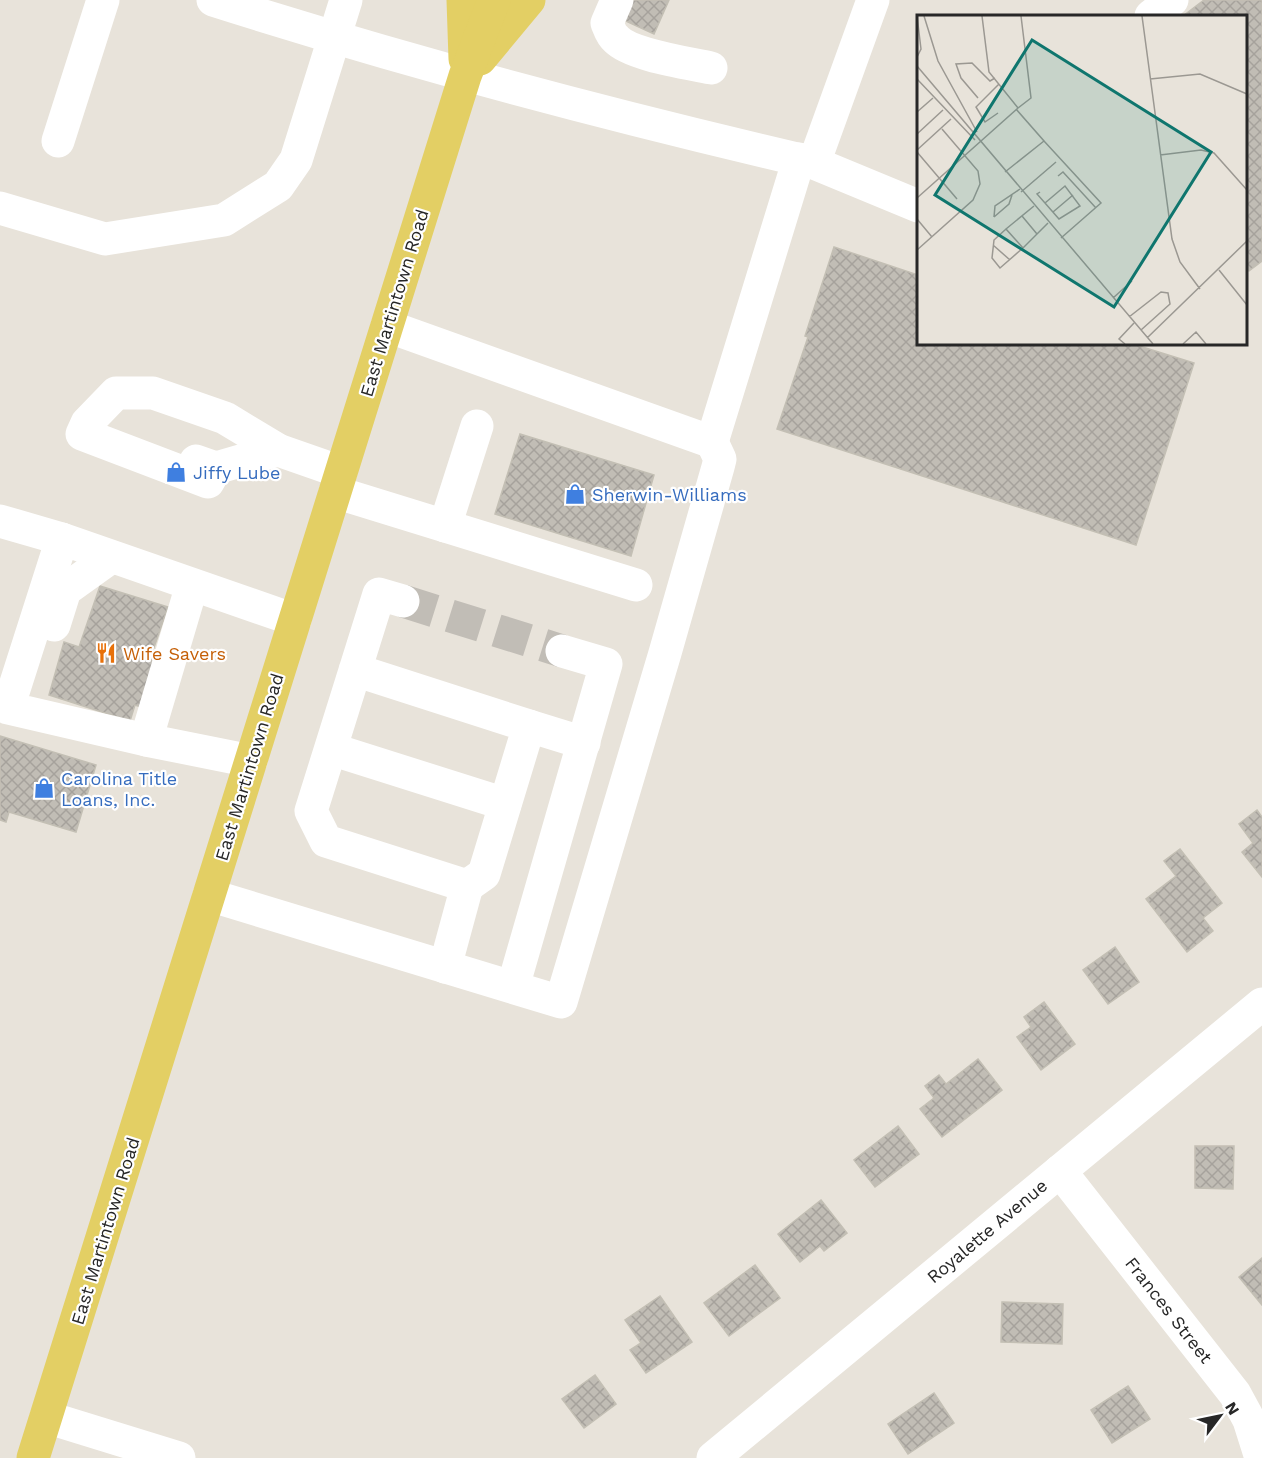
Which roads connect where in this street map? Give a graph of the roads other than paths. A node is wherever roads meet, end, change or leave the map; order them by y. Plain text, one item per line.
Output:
1 (103, 0) edge
2 (213, 0) edge
3 (346, 0) edge
4 (463, 0) edge
5 (494, 0) edge
6 (529, 0) edge
7 (617, 0) edge
8 (873, 0) edge
9 (1172, 0) edge
10 (1153, 15) edge
11 (333, 38) junction
12 (711, 68) dead end
13 (465, 76) junction
14 (58, 141) dead end
15 (807, 161) junction
16 (917, 206) edge
17 (0, 208) edge
18 (387, 326) junction
19 (477, 426) dead end
20 (712, 442) junction
21 (278, 450) junction
22 (338, 482) junction
23 (0, 521) edge
24 (445, 526) junction
25 (62, 539) junction
26 (111, 557) junction
27 (192, 585) junction
28 (636, 585) dead end
29 (403, 601) tunnel mouth
30 (295, 620) junction
31 (562, 651) tunnel mouth
32 (355, 670) junction
33 (8, 701) edge
34 (529, 726) junction
35 (146, 740) junction
36 (584, 743) junction
37 (331, 749) junction
38 (251, 761) junction
39 (505, 804) junction
40 (467, 886) junction
41 (209, 895) junction
42 (446, 967) junction
43 (513, 987) junction
44 (1262, 1004) edge
45 (1060, 1171) junction
46 (46, 1417) junction
47 (33, 1458) edge
48 (179, 1458) edge
49 (713, 1458) edge
50 (1261, 1458) edge

1 - 14 street
2 - 11 street
3 - 11 street
4 - 13 main road, East Martintown Road
5 - 13 main road, East Martintown Road
6 - 13 main road
7 - 12 street
8 - 15 street
9 - 10 street
11 - 13 street
11 - 17 street
13 - 15 street
13 - 18 main road, East Martintown Road
15 - 16 street
15 - 20 street
18 - 20 street
18 - 22 main road, East Martintown Road
19 - 24 street
20 - 43 street
21 - 21 street
21 - 22 street
22 - 24 street
22 - 30 main road, East Martintown Road
23 - 25 street
24 - 28 street
25 - 26 street
25 - 33 street
26 - 27 street
26 - 33 street
27 - 30 street
27 - 35 street
29 - 32 street
30 - 38 main road, East Martintown Road
31 - 36 street
32 - 34 street
32 - 37 street
33 - 35 street
34 - 36 street
34 - 39 street
35 - 38 street
36 - 43 street
37 - 39 street
37 - 40 street
38 - 41 main road, East Martintown Road
39 - 40 street
40 - 42 street
41 - 42 street
41 - 46 main road, East Martintown Road
42 - 43 street
44 - 45 street, Royalette Avenue
45 - 49 street, Royalette Avenue
45 - 50 street, Frances Street
46 - 47 main road, East Martintown Road
46 - 48 street

